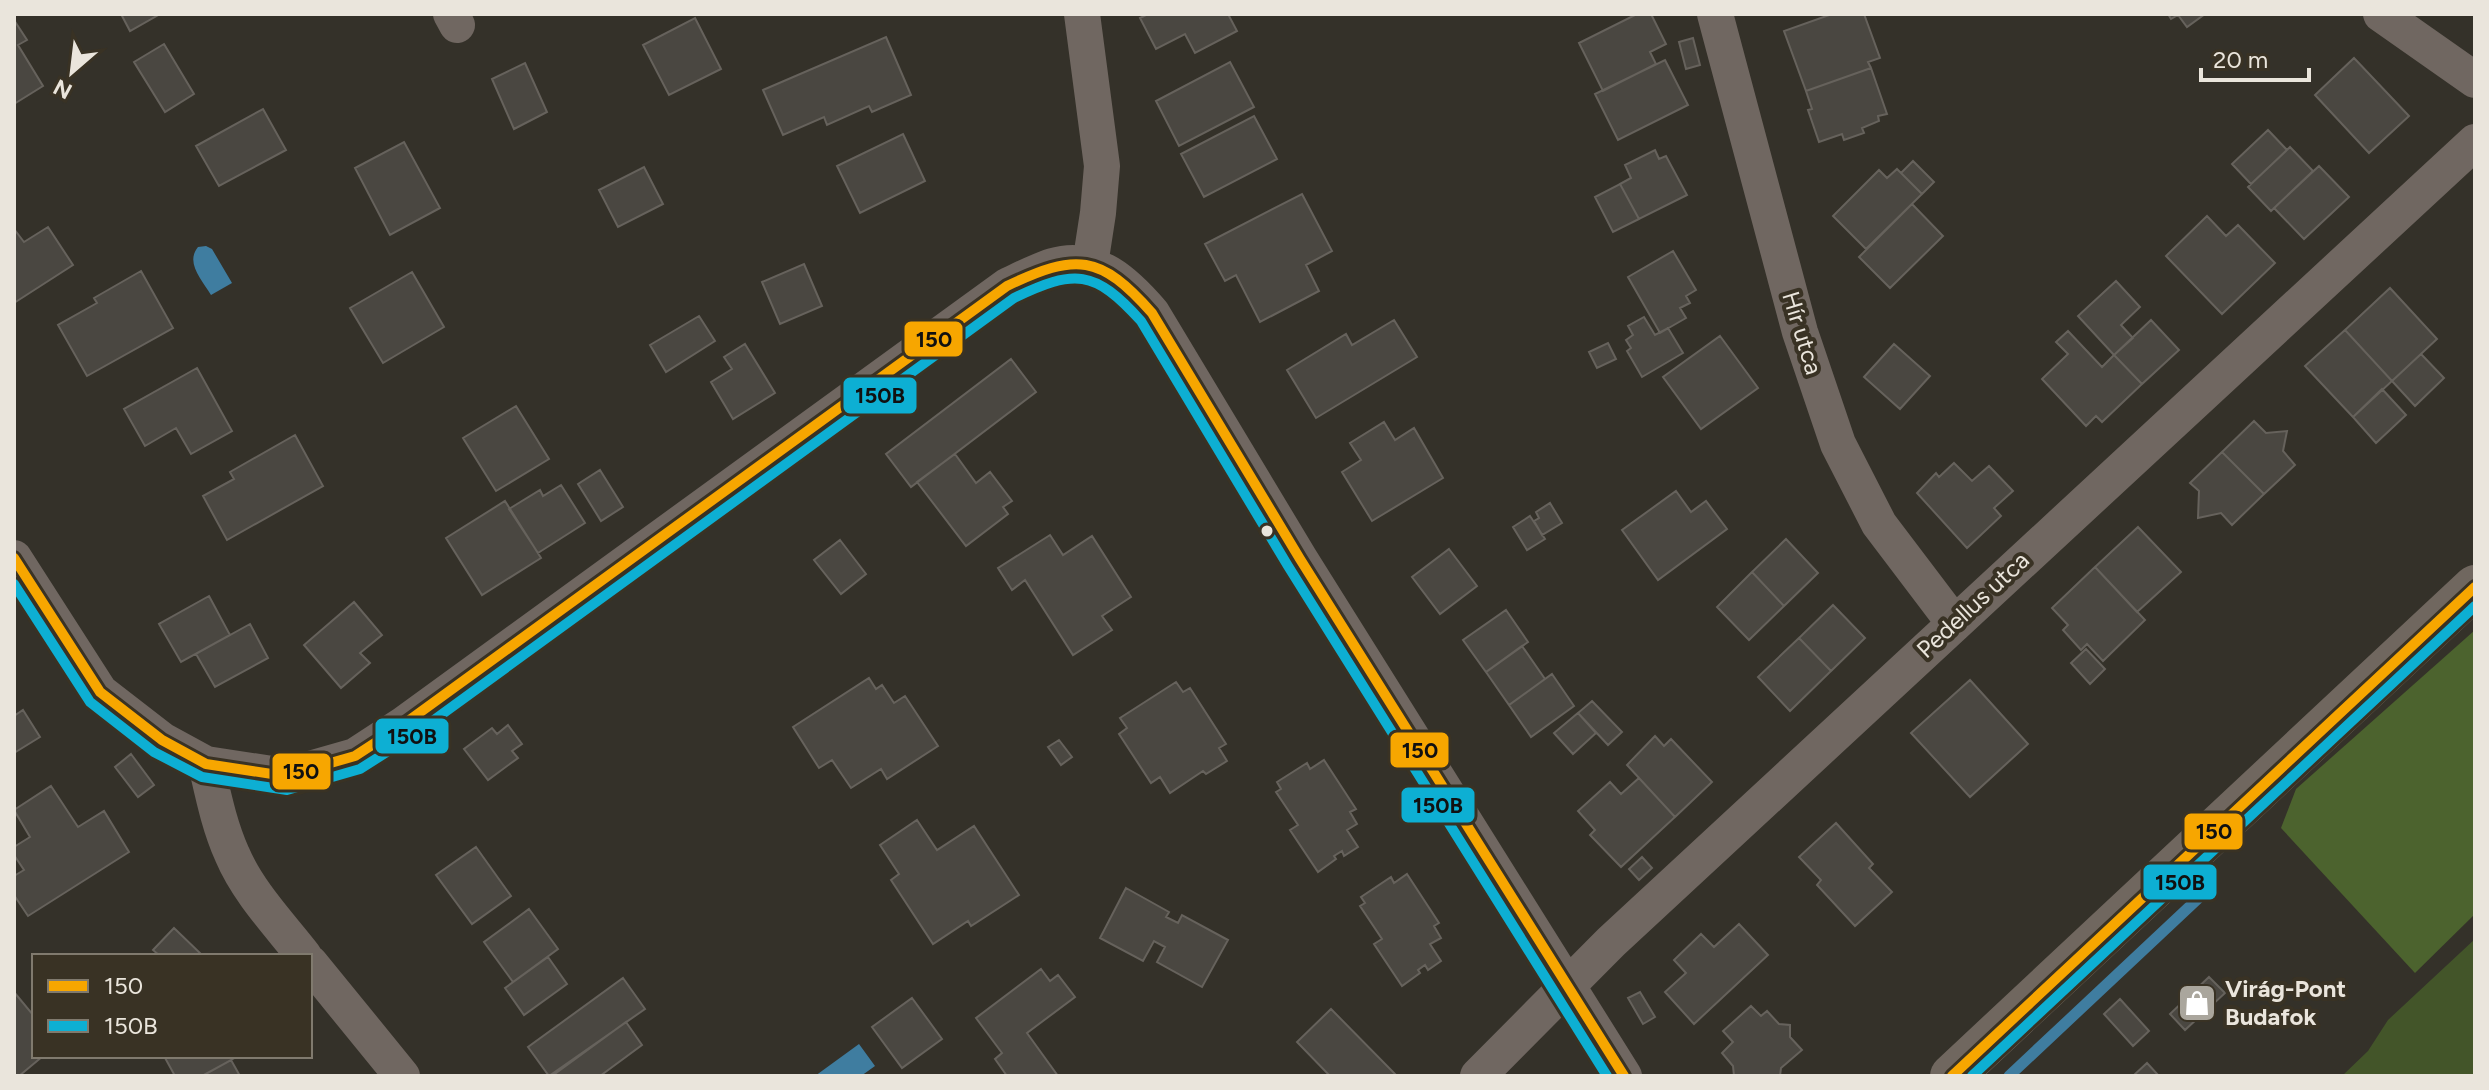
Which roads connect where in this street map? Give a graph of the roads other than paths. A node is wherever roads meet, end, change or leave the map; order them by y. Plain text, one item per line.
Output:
1 (1082, 14) edge
2 (1715, 14) edge
3 (2381, 14) edge
4 (2475, 80) edge
5 (2475, 142) edge
6 (1090, 265) junction
7 (14, 558) edge
8 (2475, 587) edge
9 (1954, 623) junction
10 (206, 764) junction
11 (302, 954) edge
12 (312, 965) edge
13 (1568, 987) junction
14 (402, 1076) edge
15 (1478, 1076) edge
16 (1624, 1076) edge
17 (1952, 1076) edge

1 - 6 street
2 - 9 street, Hír utca
3 - 4 street
5 - 9 street, Pedellus utca
6 - 10 street
6 - 13 street
7 - 10 street
8 - 17 main road
9 - 13 street, Pedellus utca
10 - 11 street
12 - 14 street
13 - 15 street, Pedellus utca
13 - 16 street

